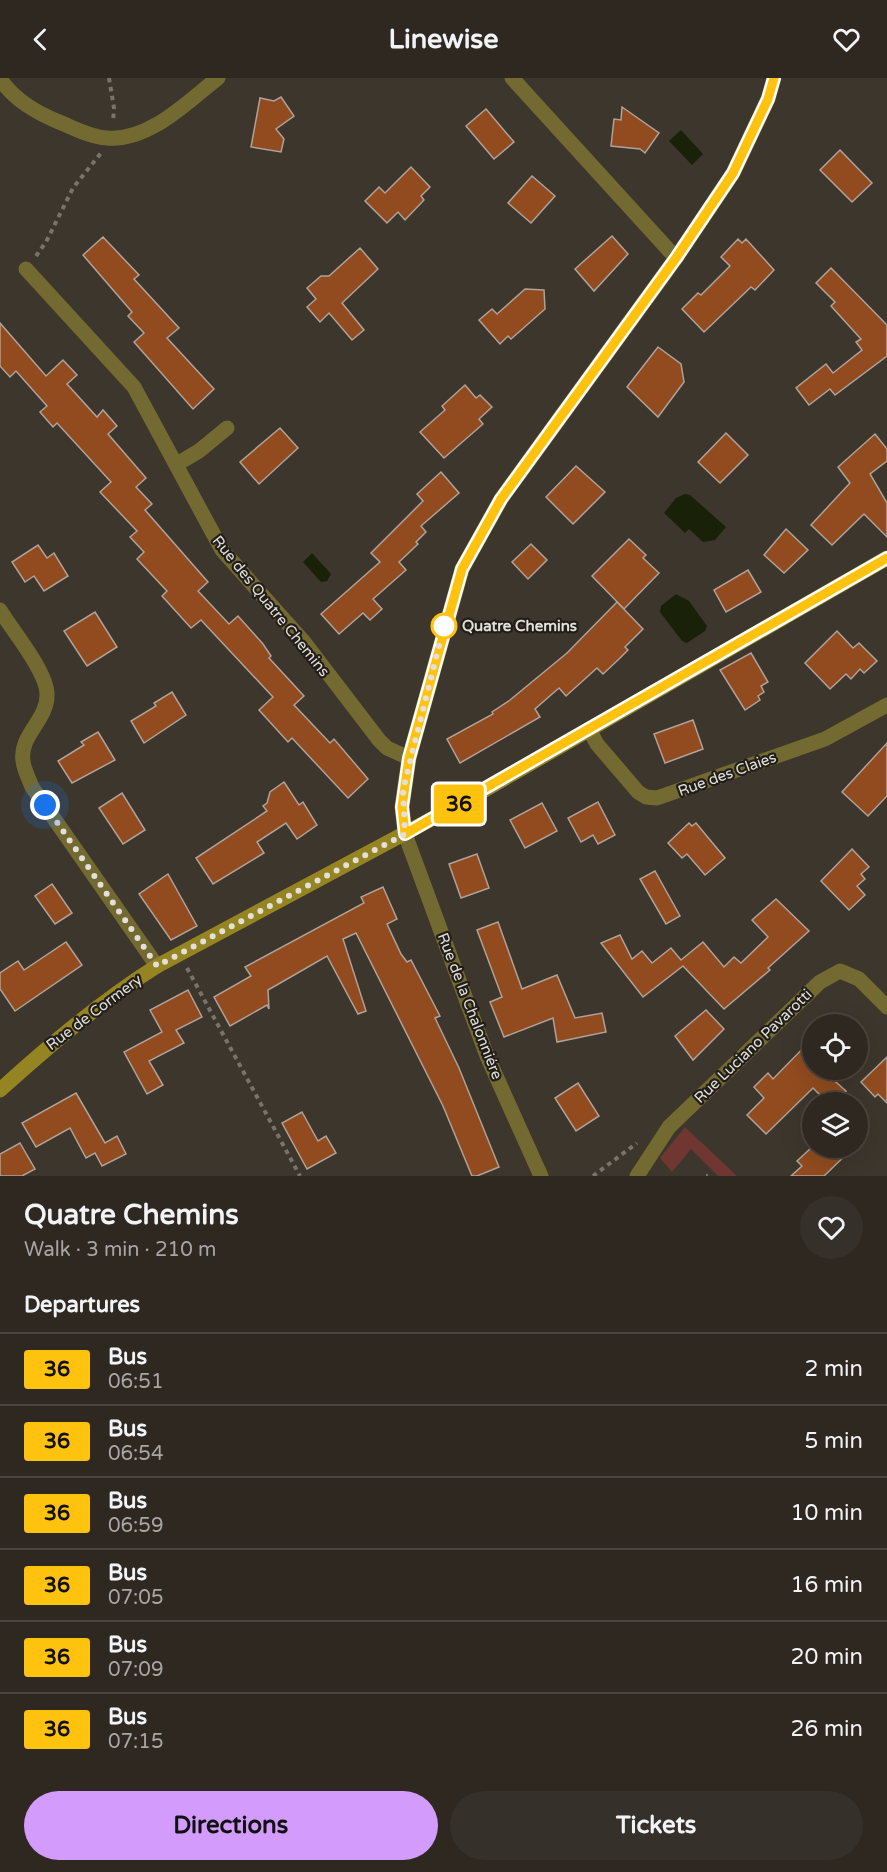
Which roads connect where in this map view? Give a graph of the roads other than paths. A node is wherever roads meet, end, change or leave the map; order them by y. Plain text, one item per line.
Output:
1 (219, 78) edge
2 (512, 78) edge
3 (774, 78) edge
4 (0, 79) edge
5 (676, 258) junction
6 (26, 269) road end
7 (227, 428) dead end
8 (177, 464) junction
9 (887, 558) edge
10 (0, 610) edge
11 (887, 705) edge
12 (589, 729) junction
13 (409, 758) junction
14 (405, 834) junction
15 (157, 966) junction
16 (887, 1007) edge
17 (0, 1090) edge
18 (541, 1176) edge
19 (637, 1176) edge

1 - 4 street
2 - 5 street
3 - 5 street, Rue de la Chalonniére
5 - 13 street, Rue de la Chalonniére
6 - 8 street, Rue des Quatre Chemins
7 - 8 street
8 - 13 street, Rue des Quatre Chemins
9 - 12 main road, Rue de Cormery
10 - 15 street
11 - 12 street, Rue des Claies
12 - 14 main road, Rue de Cormery
13 - 14 street, Rue de la Chalonniére
14 - 15 main road, Rue de Cormery
14 - 18 street, Rue de la Chalonniére
15 - 17 main road, Rue de Cormery
16 - 19 street, Rue Luciano Pavarotti

